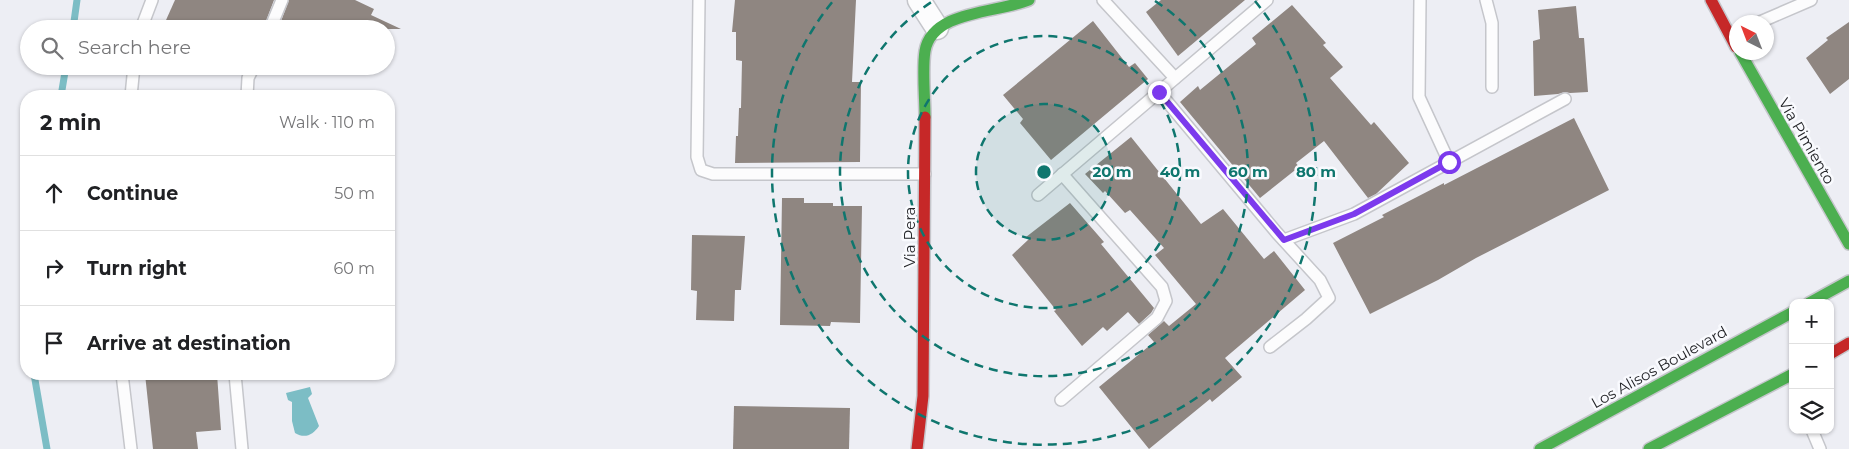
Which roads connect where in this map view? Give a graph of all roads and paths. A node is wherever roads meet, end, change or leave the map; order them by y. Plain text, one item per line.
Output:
1 (152, 0) edge
2 (282, 0) edge
3 (699, 0) edge
4 (919, 0) edge
5 (1029, 0) edge
6 (1103, 0) edge
7 (1267, 0) edge
8 (1420, 0) edge
9 (1486, 0) edge
10 (1711, 0) edge
11 (1811, 0) edge
12 (1774, 16) edge
13 (144, 20) edge
14 (274, 20) edge
15 (937, 28) junction
16 (1729, 28) edge
17 (1745, 60) edge
18 (133, 75) edge
19 (250, 75) edge
20 (1175, 78) junction
21 (1492, 87) dead end
22 (131, 90) edge
23 (247, 90) edge
24 (1159, 92) junction
25 (1565, 99) dead end
26 (1449, 162) junction
27 (924, 174) junction
28 (1062, 174) junction
29 (1038, 195) dead end
30 (1284, 240) junction
31 (1849, 244) edge
32 (1849, 281) edge
33 (1816, 299) edge
34 (1789, 314) edge
35 (1849, 343) edge
36 (1270, 347) dead end
37 (1834, 352) edge
38 (123, 380) edge
39 (236, 380) edge
40 (1789, 380) edge
41 (1062, 400) dead end
42 (1814, 434) edge
43 (131, 449) edge
44 (242, 449) edge
45 (917, 449) edge
46 (1540, 449) edge
47 (1649, 449) edge
48 (1820, 449) edge

1 - 13 lane
2 - 14 lane
3 - 27 lane
4 - 15 street
5 - 15 street
6 - 20 lane
7 - 20 lane
8 - 26 lane
9 - 21 lane
10 - 16 street
11 - 12 lane
15 - 27 street, Via Pera
17 - 31 street, Via Pimiento
18 - 22 lane
19 - 23 lane
20 - 24 lane
24 - 28 lane
24 - 30 lane
25 - 26 lane
26 - 30 lane
27 - 45 street, Via Pera
28 - 29 lane
28 - 41 lane
30 - 36 lane
32 - 33 street
34 - 46 street, Los Alisos Boulevard
35 - 37 street
38 - 43 lane
39 - 44 lane
40 - 47 street
42 - 48 lane

